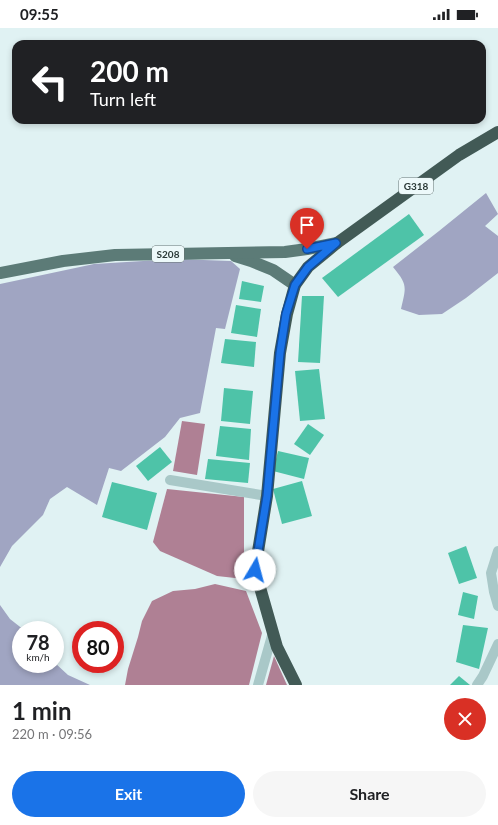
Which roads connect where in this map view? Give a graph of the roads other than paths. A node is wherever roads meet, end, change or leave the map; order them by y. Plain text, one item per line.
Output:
1 (498, 132) edge
2 (336, 243) junction
3 (224, 254) junction
4 (0, 273) edge
5 (295, 285) junction
6 (170, 480) dead end
7 (267, 496) junction
8 (498, 551) edge
9 (498, 606) edge
10 (273, 632) junction
11 (498, 644) edge
12 (258, 685) edge
13 (296, 685) edge
14 (478, 685) edge

1 - 2 highway, G318
2 - 3 main road, S208
2 - 5 highway, G318
3 - 4 main road, S208
3 - 5 main road
5 - 7 highway, G318
6 - 7 street
7 - 10 highway, G318
8 - 9 street
10 - 12 street
10 - 13 highway, G318
11 - 14 street

